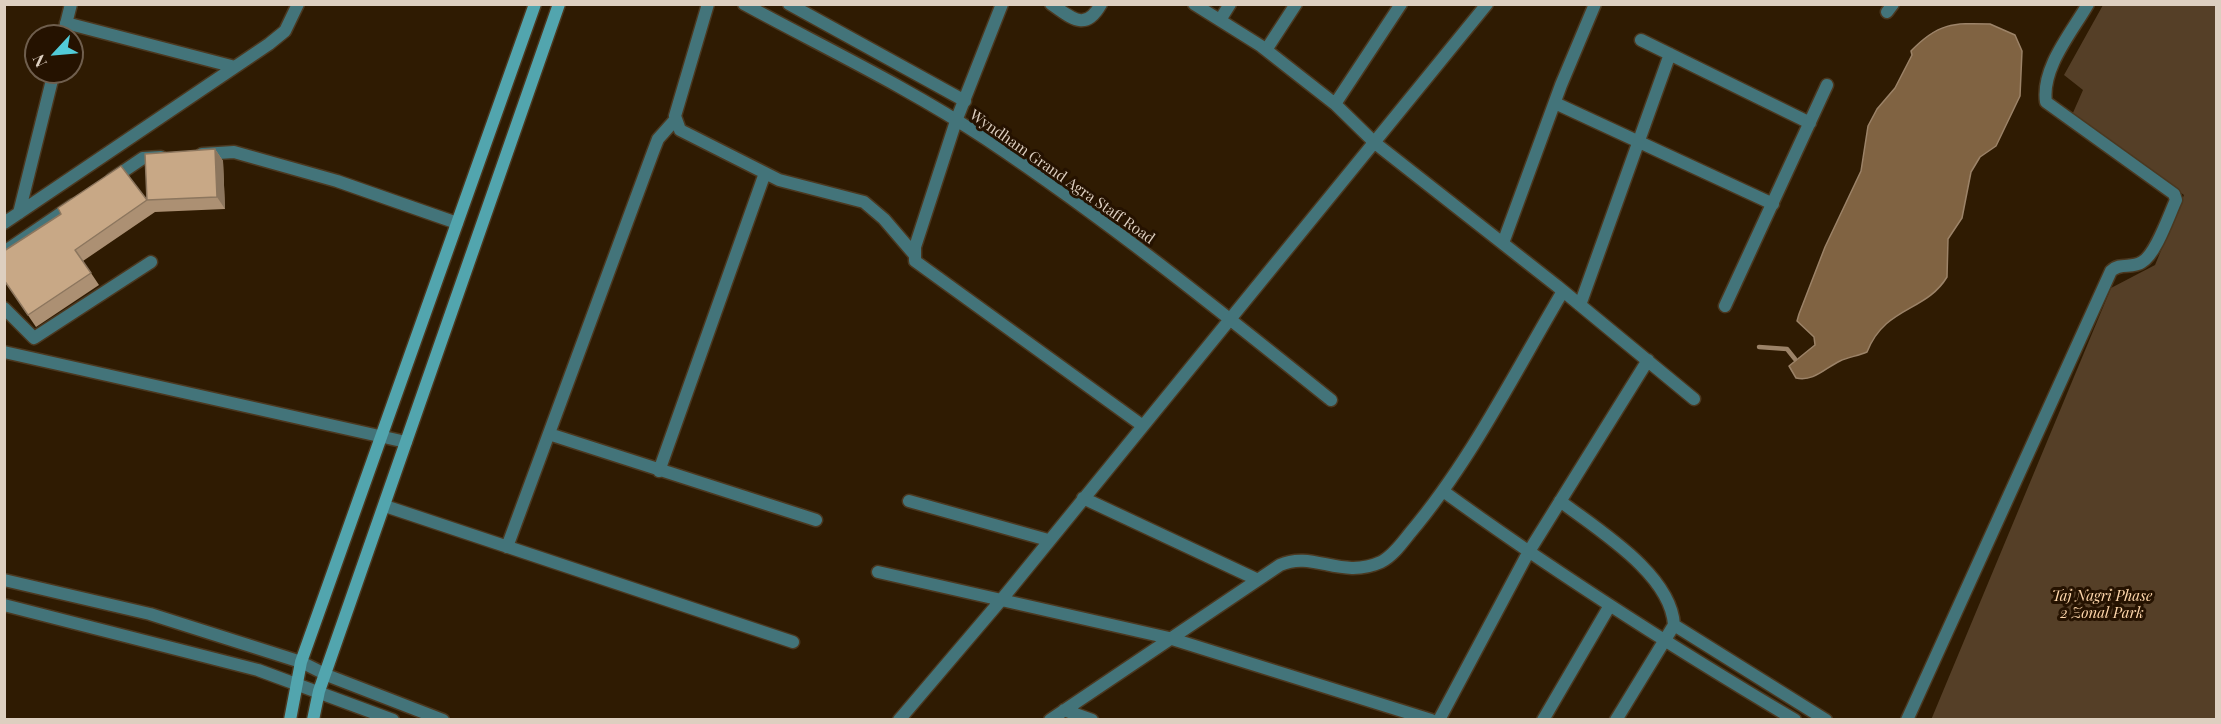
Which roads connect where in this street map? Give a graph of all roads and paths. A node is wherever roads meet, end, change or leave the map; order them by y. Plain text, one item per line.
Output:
1 (71, 4) edge
2 (298, 4) edge
3 (535, 4) edge
4 (559, 4) edge
5 (708, 4) edge
6 (744, 4) edge
7 (789, 4) edge
8 (1002, 4) edge
9 (1051, 4) edge
10 (1101, 4) edge
11 (1194, 4) edge
12 (1230, 4) edge
13 (1296, 4) edge
14 (1401, 4) edge
15 (1487, 4) edge
16 (1595, 4) edge
17 (2088, 4) edge
18 (1220, 20) junction
19 (66, 23) joint
20 (1641, 40) dead end
21 (1266, 50) junction
22 (1670, 54) junction
23 (235, 67) junction
24 (51, 84) edge
25 (1827, 85) dead end
26 (965, 101) junction
27 (1555, 103) junction
28 (1335, 104) junction
29 (674, 121) junction
30 (956, 122) junction
31 (1810, 123) junction
32 (1637, 142) junction
33 (1375, 143) junction
34 (765, 173) junction
35 (104, 185) edge
36 (84, 198) edge
37 (1773, 204) junction
38 (20, 213) junction
39 (457, 222) junction
40 (4, 223) edge
41 (1503, 243) junction
42 (4, 252) edge
43 (914, 254) junction
44 (151, 262) dead end
45 (1563, 291) junction
46 (1580, 304) junction
47 (1725, 306) dead end
48 (4, 308) edge
49 (1229, 318) junction
50 (4, 352) edge
51 (1648, 360) junction
52 (1694, 399) dead end
53 (1331, 400) dead end
54 (1143, 426) junction
55 (381, 434) junction
56 (549, 434) junction
57 (406, 442) junction
58 (659, 471) junction
59 (1443, 491) junction
60 (1083, 498) junction
61 (909, 501) dead end
62 (1560, 501) junction
63 (385, 506) junction
64 (816, 520) dead end
65 (1048, 540) junction
66 (507, 548) junction
67 (1527, 553) junction
68 (878, 572) dead end
69 (1256, 579) junction
70 (4, 580) edge
71 (1002, 599) junction
72 (4, 605) edge
73 (1609, 607) junction
74 (1674, 625) junction
75 (1169, 639) junction
76 (793, 642) dead end
77 (1665, 642) junction
78 (301, 662) junction
79 (325, 674) junction
80 (296, 683) junction
81 (319, 691) junction
82 (1064, 710) junction
83 (290, 720) edge
84 (314, 720) edge
85 (393, 720) edge
86 (443, 720) edge
87 (898, 720) edge
88 (1050, 720) edge
89 (1092, 720) edge
90 (1431, 720) edge
91 (1440, 720) edge
92 (1543, 720) edge
93 (1616, 720) edge
94 (1795, 720) edge
95 (1826, 720) edge
96 (1907, 720) edge

1 - 19 street
2 - 23 street
3 - 39 street
4 - 57 street
5 - 29 street
6 - 30 street, Wyndham Grand Agra Staff Road
7 - 26 street
8 - 26 street
9 - 10 street
11 - 18 street
12 - 18 street
13 - 21 street
14 - 28 street
15 - 33 street
16 - 27 street
17 - 96 street
18 - 21 street
19 - 23 street
20 - 22 street
21 - 28 street
22 - 31 street
22 - 32 street
23 - 38 street
24 - 38 street
25 - 31 street
26 - 30 street
27 - 32 street
27 - 41 street
28 - 33 street
29 - 34 street
29 - 56 street
30 - 43 street
30 - 49 street, Wyndham Grand Agra Staff Road
31 - 37 street
32 - 37 street
32 - 46 street
33 - 41 street
33 - 49 street
34 - 43 street
34 - 58 street
35 - 39 street
36 - 42 street
37 - 47 street
38 - 40 street
39 - 55 street
41 - 45 street
43 - 54 street
44 - 48 street
45 - 46 street
45 - 59 street
46 - 51 street
49 - 53 street, Wyndham Grand Agra Staff Road
49 - 54 street
50 - 55 street
51 - 52 street
51 - 62 street
54 - 60 street
55 - 57 street
55 - 78 street
56 - 58 street
56 - 66 street
57 - 63 street
58 - 64 street
59 - 67 street
59 - 69 street
60 - 65 street
60 - 69 street
61 - 65 street
62 - 67 street
62 - 74 street
63 - 66 street
63 - 79 street
65 - 71 street
66 - 76 street
67 - 73 street
67 - 91 street
68 - 71 street
69 - 75 street
70 - 78 street
71 - 75 street
71 - 87 street
72 - 80 street
73 - 77 street
73 - 92 street
74 - 77 street
74 - 95 street
75 - 82 street
75 - 90 street
77 - 93 street
77 - 94 street
78 - 79 street
78 - 80 street
79 - 81 street
79 - 86 street
80 - 81 street
80 - 83 street
81 - 84 street
81 - 85 street
82 - 88 street
82 - 89 street

